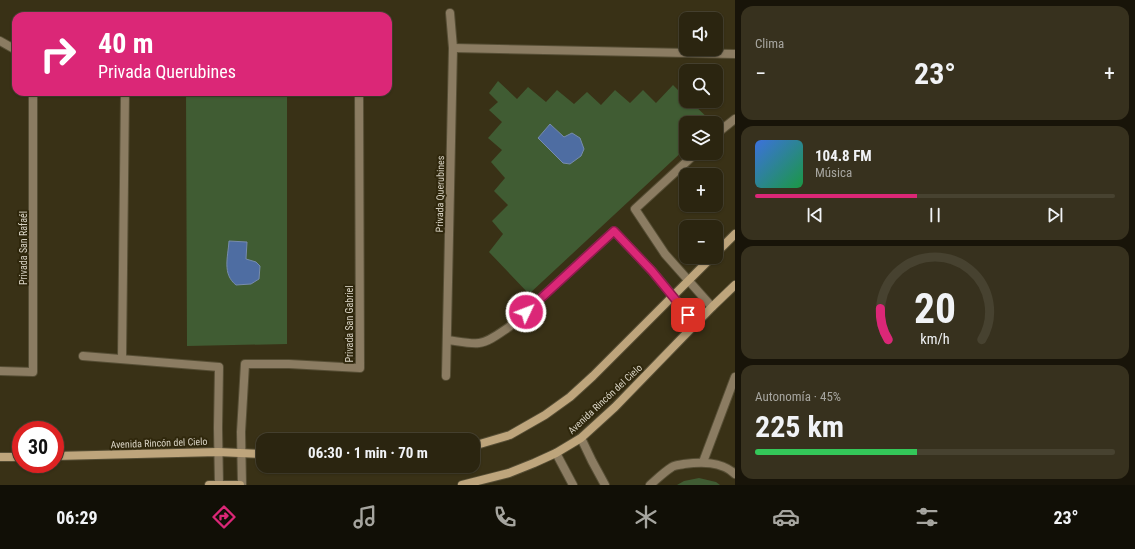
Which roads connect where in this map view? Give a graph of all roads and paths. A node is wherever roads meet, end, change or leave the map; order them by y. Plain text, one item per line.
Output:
1 (450, 13) dead end
2 (0, 41) edge
3 (12, 48) edge
4 (453, 48) junction
5 (735, 54) edge
6 (33, 96) edge
7 (125, 96) edge
8 (359, 96) edge
9 (735, 119) edge
10 (723, 128) edge
11 (688, 160) edge
12 (735, 234) edge
13 (723, 246) edge
14 (705, 264) edge
15 (688, 280) junction
16 (735, 285) edge
17 (671, 296) junction
18 (712, 307) junction
19 (696, 324) junction
20 (447, 340) junction
21 (83, 356) dead end
22 (122, 358) junction
23 (0, 371) edge
24 (446, 376) dead end
25 (735, 377) edge
26 (581, 438) junction
27 (480, 444) edge
28 (218, 452) junction
29 (241, 453) junction
30 (556, 453) junction
31 (256, 454) edge
32 (64, 456) edge
33 (12, 457) edge
34 (0, 458) edge
35 (703, 462) junction
36 (735, 474) edge
37 (208, 485) edge
38 (219, 485) edge
39 (241, 485) edge
40 (462, 485) edge
41 (573, 485) edge
42 (606, 485) edge
43 (650, 485) edge

1 - 4 street, Privada Querubines
2 - 3 street
4 - 5 street
4 - 20 street, Privada Querubines
6 - 23 street, Privada San Rafaél
7 - 22 street
8 - 29 street, Privada San Gabriel
9 - 10 street
11 - 15 street
12 - 13 street
14 - 15 street
15 - 17 street
15 - 18 street
16 - 18 street, Avenida Rincón del Cielo
17 - 19 street
17 - 20 street
17 - 27 street
18 - 19 street, Avenida Rincón del Cielo
19 - 26 street, Avenida Rincón del Cielo
20 - 24 street, Privada Querubines
21 - 22 street
22 - 28 street
25 - 35 street
26 - 30 street, Avenida Rincón del Cielo
26 - 42 street
28 - 29 street, Avenida Rincón del Cielo
28 - 32 street, Avenida Rincón del Cielo
28 - 38 street
29 - 31 street, Avenida Rincón del Cielo
29 - 39 street, Privada San Gabriel
30 - 40 street, Avenida Rincón del Cielo
30 - 41 street
33 - 34 street
35 - 36 street
35 - 43 street
37 - 38 street
38 - 39 street

